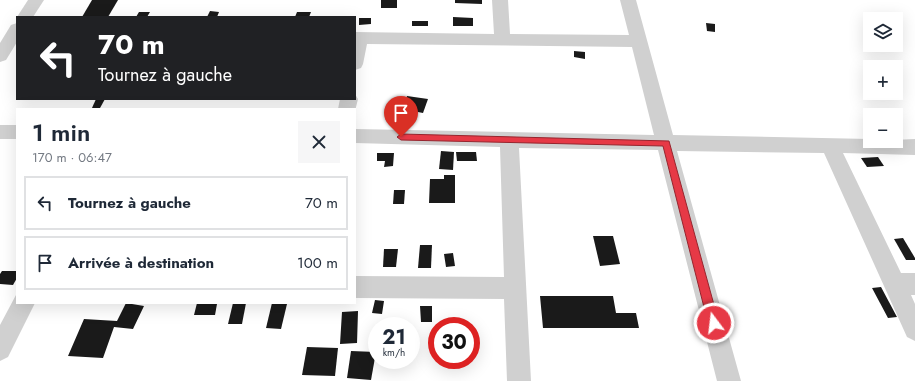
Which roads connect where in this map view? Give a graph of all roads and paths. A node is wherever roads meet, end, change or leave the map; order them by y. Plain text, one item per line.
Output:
1 (36, 0) edge
2 (500, 0) edge
3 (628, 0) edge
4 (26, 16) edge
5 (16, 33) edge
6 (357, 38) edge
7 (502, 39) junction
8 (639, 41) junction
9 (356, 51) edge
10 (0, 56) edge
11 (0, 132) edge
12 (16, 132) edge
13 (356, 136) edge
14 (509, 140) junction
15 (666, 143) junction
16 (830, 146) junction
17 (915, 147) edge
18 (905, 284) edge
19 (356, 287) edge
20 (515, 288) junction
21 (23, 304) edge
22 (915, 329) edge
23 (0, 349) edge
24 (519, 381) edge
25 (729, 381) edge

1 - 4 street
2 - 7 street
3 - 8 street
5 - 10 street
6 - 7 street
6 - 9 street
7 - 8 street
8 - 15 street
11 - 12 street
13 - 14 street
14 - 15 street
14 - 20 street
15 - 16 street
15 - 25 street
16 - 17 street
16 - 18 street
18 - 22 street
19 - 20 street
20 - 24 street
21 - 23 street

